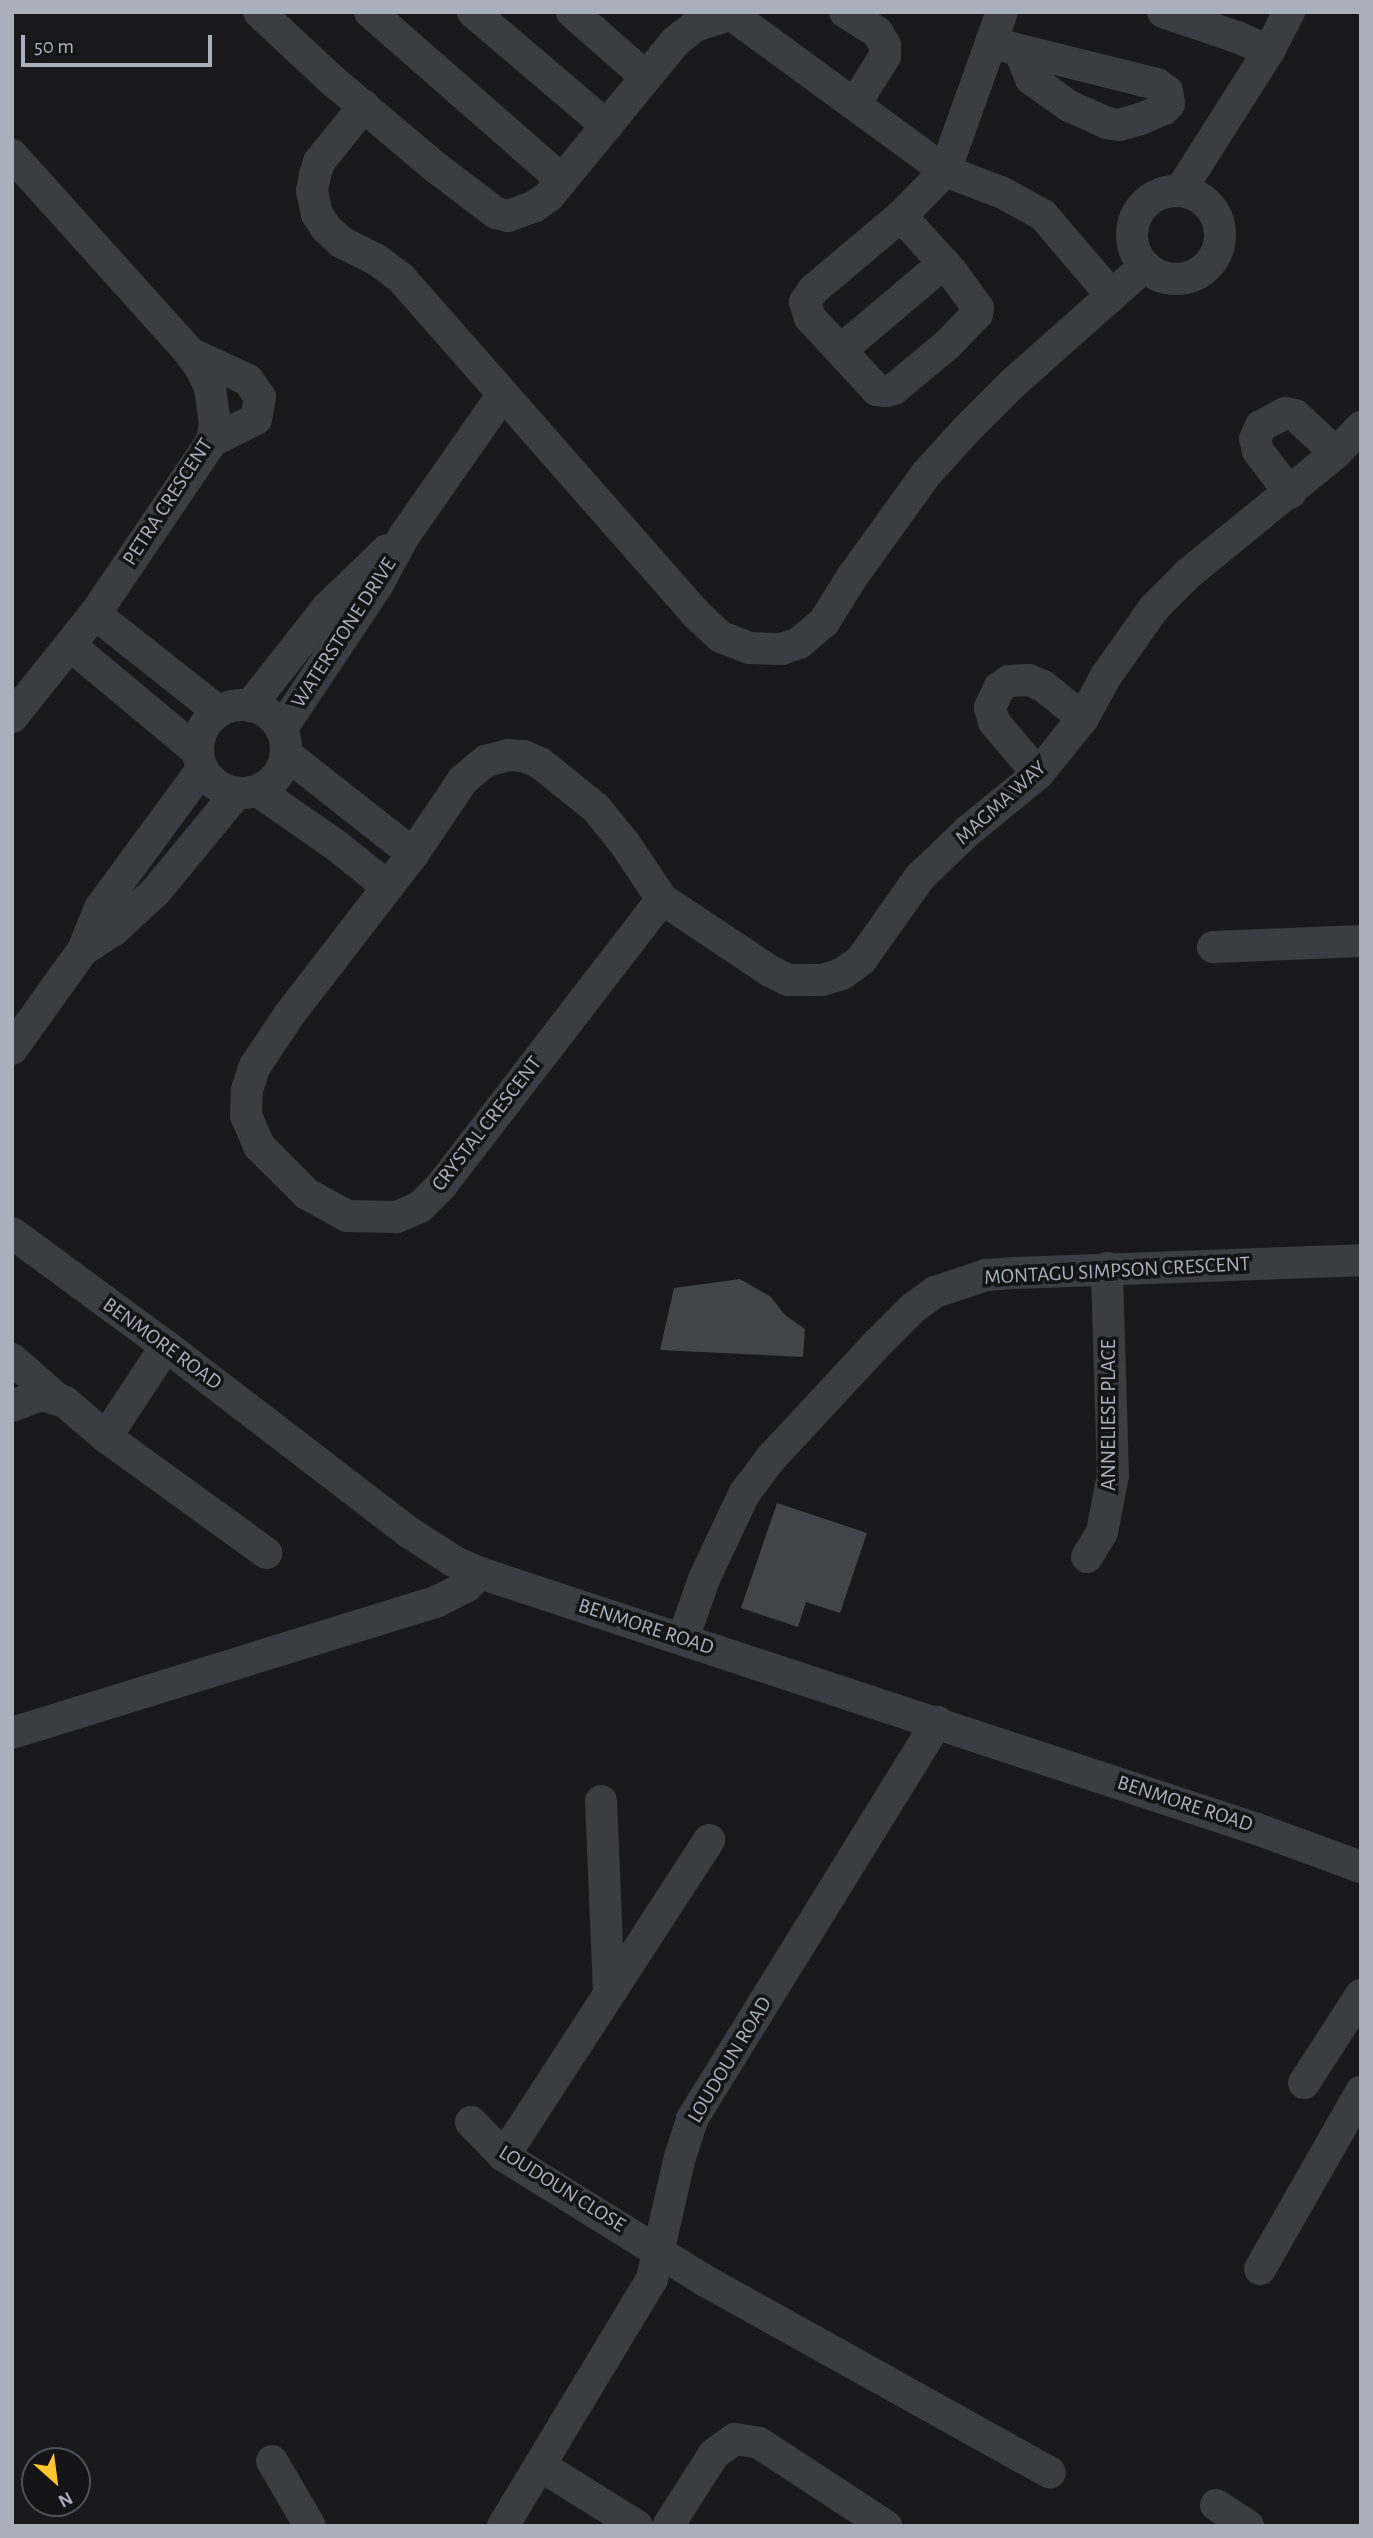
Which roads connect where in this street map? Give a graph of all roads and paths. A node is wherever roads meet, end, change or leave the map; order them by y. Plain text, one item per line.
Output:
1 (259, 12) edge
2 (370, 12) edge
3 (473, 12) edge
4 (572, 12) edge
5 (845, 12) edge
6 (1002, 12) edge
7 (1163, 12) edge
8 (1289, 12) edge
9 (728, 14) edge
10 (687, 19) edge
11 (1269, 51) junction
12 (646, 78) junction
13 (855, 104) junction
14 (364, 107) junction
15 (607, 126) junction
16 (12, 155) edge
17 (945, 172) junction
18 (562, 180) junction
19 (1181, 191) junction
20 (901, 216) junction
21 (944, 263) junction
22 (1145, 267) junction
23 (1112, 296) junction
24 (841, 350) junction
25 (190, 353) junction
26 (503, 394) junction
27 (1361, 427) edge
28 (212, 441) junction
29 (1336, 453) junction
30 (1290, 493) junction
31 (404, 536) junction
32 (95, 614) junction
33 (71, 646) junction
34 (250, 706) junction
35 (219, 712) junction
36 (12, 717) edge
37 (1083, 718) junction
38 (284, 741) junction
39 (200, 760) junction
40 (1038, 774) junction
41 (247, 792) junction
42 (413, 854) junction
43 (388, 887) junction
44 (662, 899) junction
45 (1361, 941) edge
46 (1213, 947) dead end
47 (83, 950) junction
48 (14, 1046) edge
49 (17, 1234) edge
50 (1361, 1260) edge
51 (1107, 1268) junction
52 (166, 1346) junction
53 (12, 1359) edge
54 (54, 1396) junction
55 (12, 1406) edge
56 (106, 1437) junction
57 (267, 1553) dead end
58 (1087, 1557) dead end
59 (480, 1573) junction
60 (683, 1639) junction
61 (937, 1722) junction
62 (12, 1734) edge
63 (601, 1801) dead end
64 (709, 1840) dead end
65 (1361, 1867) edge
66 (609, 1992) junction
67 (1361, 1995) edge
68 (1304, 2083) dead end
69 (1361, 2092) edge
70 (471, 2122) dead end
71 (504, 2156) junction
72 (659, 2250) junction
73 (1260, 2269) dead end
74 (272, 2461) dead end
75 (541, 2466) junction
76 (1050, 2473) dead end
77 (1216, 2505) dead end
78 (310, 2526) edge
79 (503, 2526) edge
80 (637, 2526) edge
81 (668, 2526) edge
82 (886, 2526) edge
83 (1248, 2526) edge

1 - 14 street
2 - 18 street
3 - 15 street
4 - 12 street
5 - 13 street
6 - 17 street
7 - 11 street
8 - 11 street
9 - 10 street
9 - 13 street
10 - 12 street
11 - 19 street
12 - 15 street
13 - 17 street
14 - 18 street
14 - 26 street
15 - 18 street
16 - 25 street, PETRA CRESCENT
17 - 20 street
17 - 23 street
19 - 22 street
19 - 22 street
20 - 21 street
20 - 24 street
21 - 24 street
21 - 24 street
22 - 23 street
23 - 26 street
25 - 28 street, PETRA CRESCENT
25 - 28 street
26 - 31 street, WATERSTONE DRIVE
27 - 29 street, MAGMA WAY
28 - 32 street, PETRA CRESCENT
29 - 30 street, MAGMA WAY
29 - 30 street
30 - 37 street, MAGMA WAY
31 - 34 street, WATERSTONE DRIVE
31 - 38 street, WATERSTONE DRIVE
32 - 33 street, PETRA CRESCENT
32 - 35 street
33 - 36 street, PETRA CRESCENT
33 - 39 street
34 - 35 street
34 - 38 street
35 - 39 street
37 - 40 street, MAGMA WAY
37 - 40 street
38 - 41 street
38 - 42 street
39 - 41 street
39 - 47 street
40 - 44 street, MAGMA WAY
41 - 43 street
41 - 47 street
42 - 43 street, CRYSTAL CRESCENT
42 - 44 street, CRYSTAL CRESCENT
43 - 44 street, CRYSTAL CRESCENT
45 - 46 street
47 - 48 street
49 - 52 street, BENMORE ROAD
50 - 51 street, MONTAGU SIMPSON CRESCENT
51 - 58 street, ANNELIESE PLACE
51 - 60 street, MONTAGU SIMPSON CRESCENT
52 - 56 street
52 - 59 street, BENMORE ROAD
53 - 54 street
54 - 55 street
54 - 56 street
56 - 57 street
59 - 60 street, BENMORE ROAD
59 - 62 street
60 - 61 street, BENMORE ROAD
61 - 65 street, BENMORE ROAD
61 - 72 street, LOUDOUN ROAD
63 - 66 street
64 - 66 street
66 - 71 street
67 - 68 street
69 - 73 street
70 - 71 street, LOUDOUN CLOSE
71 - 72 street, LOUDOUN CLOSE
72 - 75 street, LOUDOUN ROAD
72 - 76 street, LOUDOUN CLOSE
74 - 78 street
75 - 79 street, LOUDOUN ROAD
75 - 80 street
77 - 83 street
81 - 82 street

